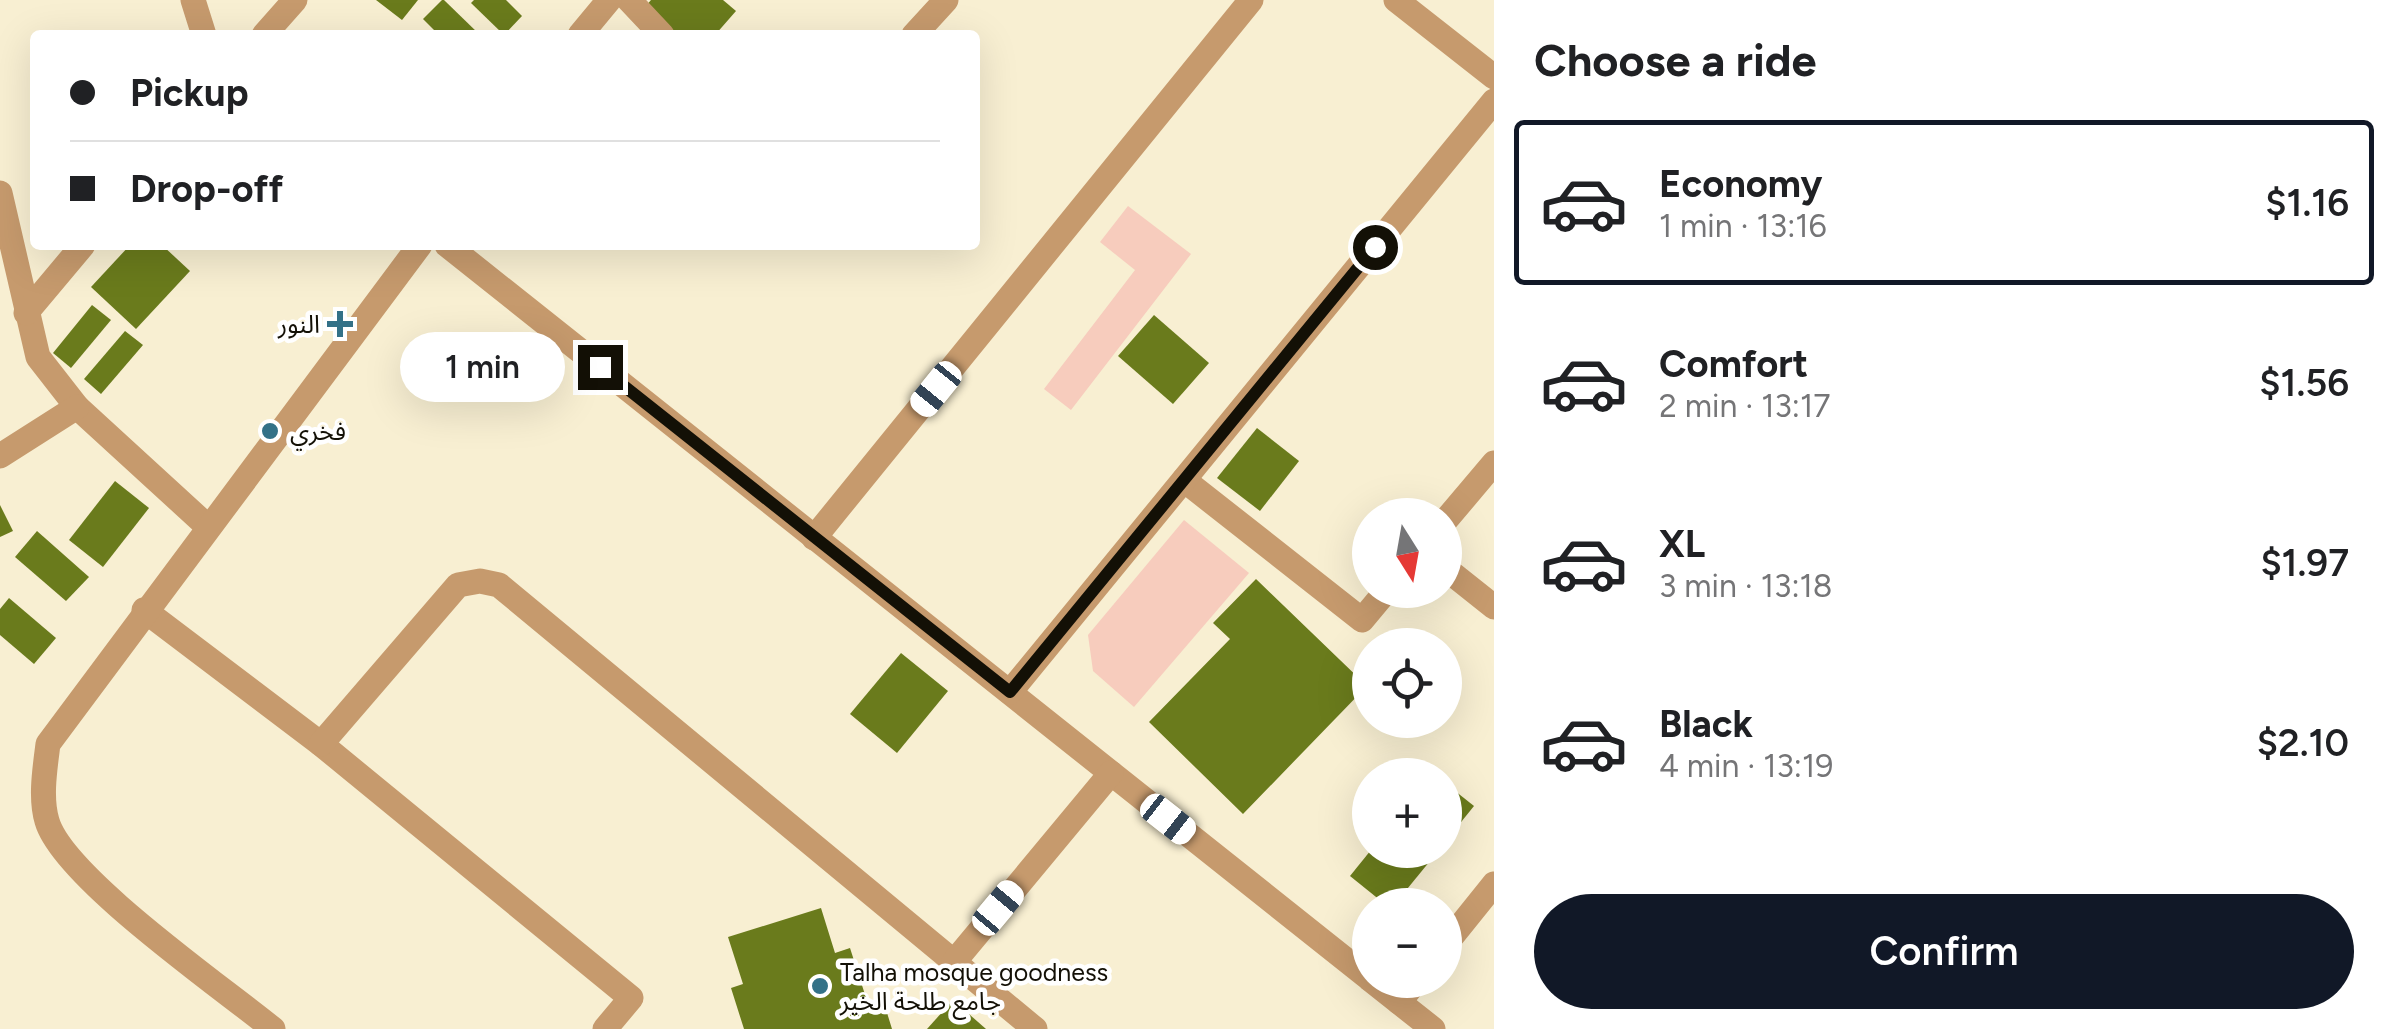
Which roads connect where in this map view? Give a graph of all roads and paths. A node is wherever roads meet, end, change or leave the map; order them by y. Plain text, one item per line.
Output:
1 (193, 0) edge
2 (295, 0) edge
3 (609, 0) edge
4 (629, 0) edge
5 (946, 0) edge
6 (1251, 0) edge
7 (1396, 0) edge
8 (202, 30) edge
9 (268, 30) edge
10 (584, 30) edge
11 (657, 30) edge
12 (919, 30) edge
13 (1494, 78) edge
14 (1494, 101) edge
15 (0, 192) edge
16 (4, 219) edge
17 (80, 250) edge
18 (416, 250) edge
19 (453, 250) edge
20 (26, 313) junction
21 (76, 407) junction
22 (0, 456) edge
23 (1494, 463) edge
24 (1184, 480) junction
25 (1462, 501) edge
26 (207, 526) junction
27 (814, 538) junction
28 (1462, 582) edge
29 (1494, 607) edge
30 (1372, 608) edge
31 (144, 610) junction
32 (1010, 692) junction
33 (321, 744) junction
34 (1111, 773) junction
35 (1494, 884) edge
36 (1462, 924) edge
37 (954, 962) junction
38 (1352, 966) edge
39 (1394, 998) edge
40 (1402, 998) edge
41 (1399, 1002) junction
42 (273, 1029) edge
43 (605, 1029) edge
44 (1035, 1029) edge
45 (1432, 1029) edge

1 - 8 street
2 - 9 street
3 - 10 street
4 - 11 street
5 - 12 street
6 - 27 street
7 - 13 street
14 - 24 street
15 - 16 street
16 - 20 street
17 - 20 street
18 - 26 street
19 - 27 street
20 - 21 street
21 - 22 street
21 - 26 street
23 - 25 street
24 - 30 street
24 - 32 street
26 - 31 street
27 - 32 street
28 - 29 street
31 - 33 street
31 - 42 street
32 - 34 street
33 - 37 street
33 - 43 street
34 - 37 street
34 - 38 street
35 - 36 street
37 - 44 street
39 - 41 street
40 - 41 street
41 - 45 street

